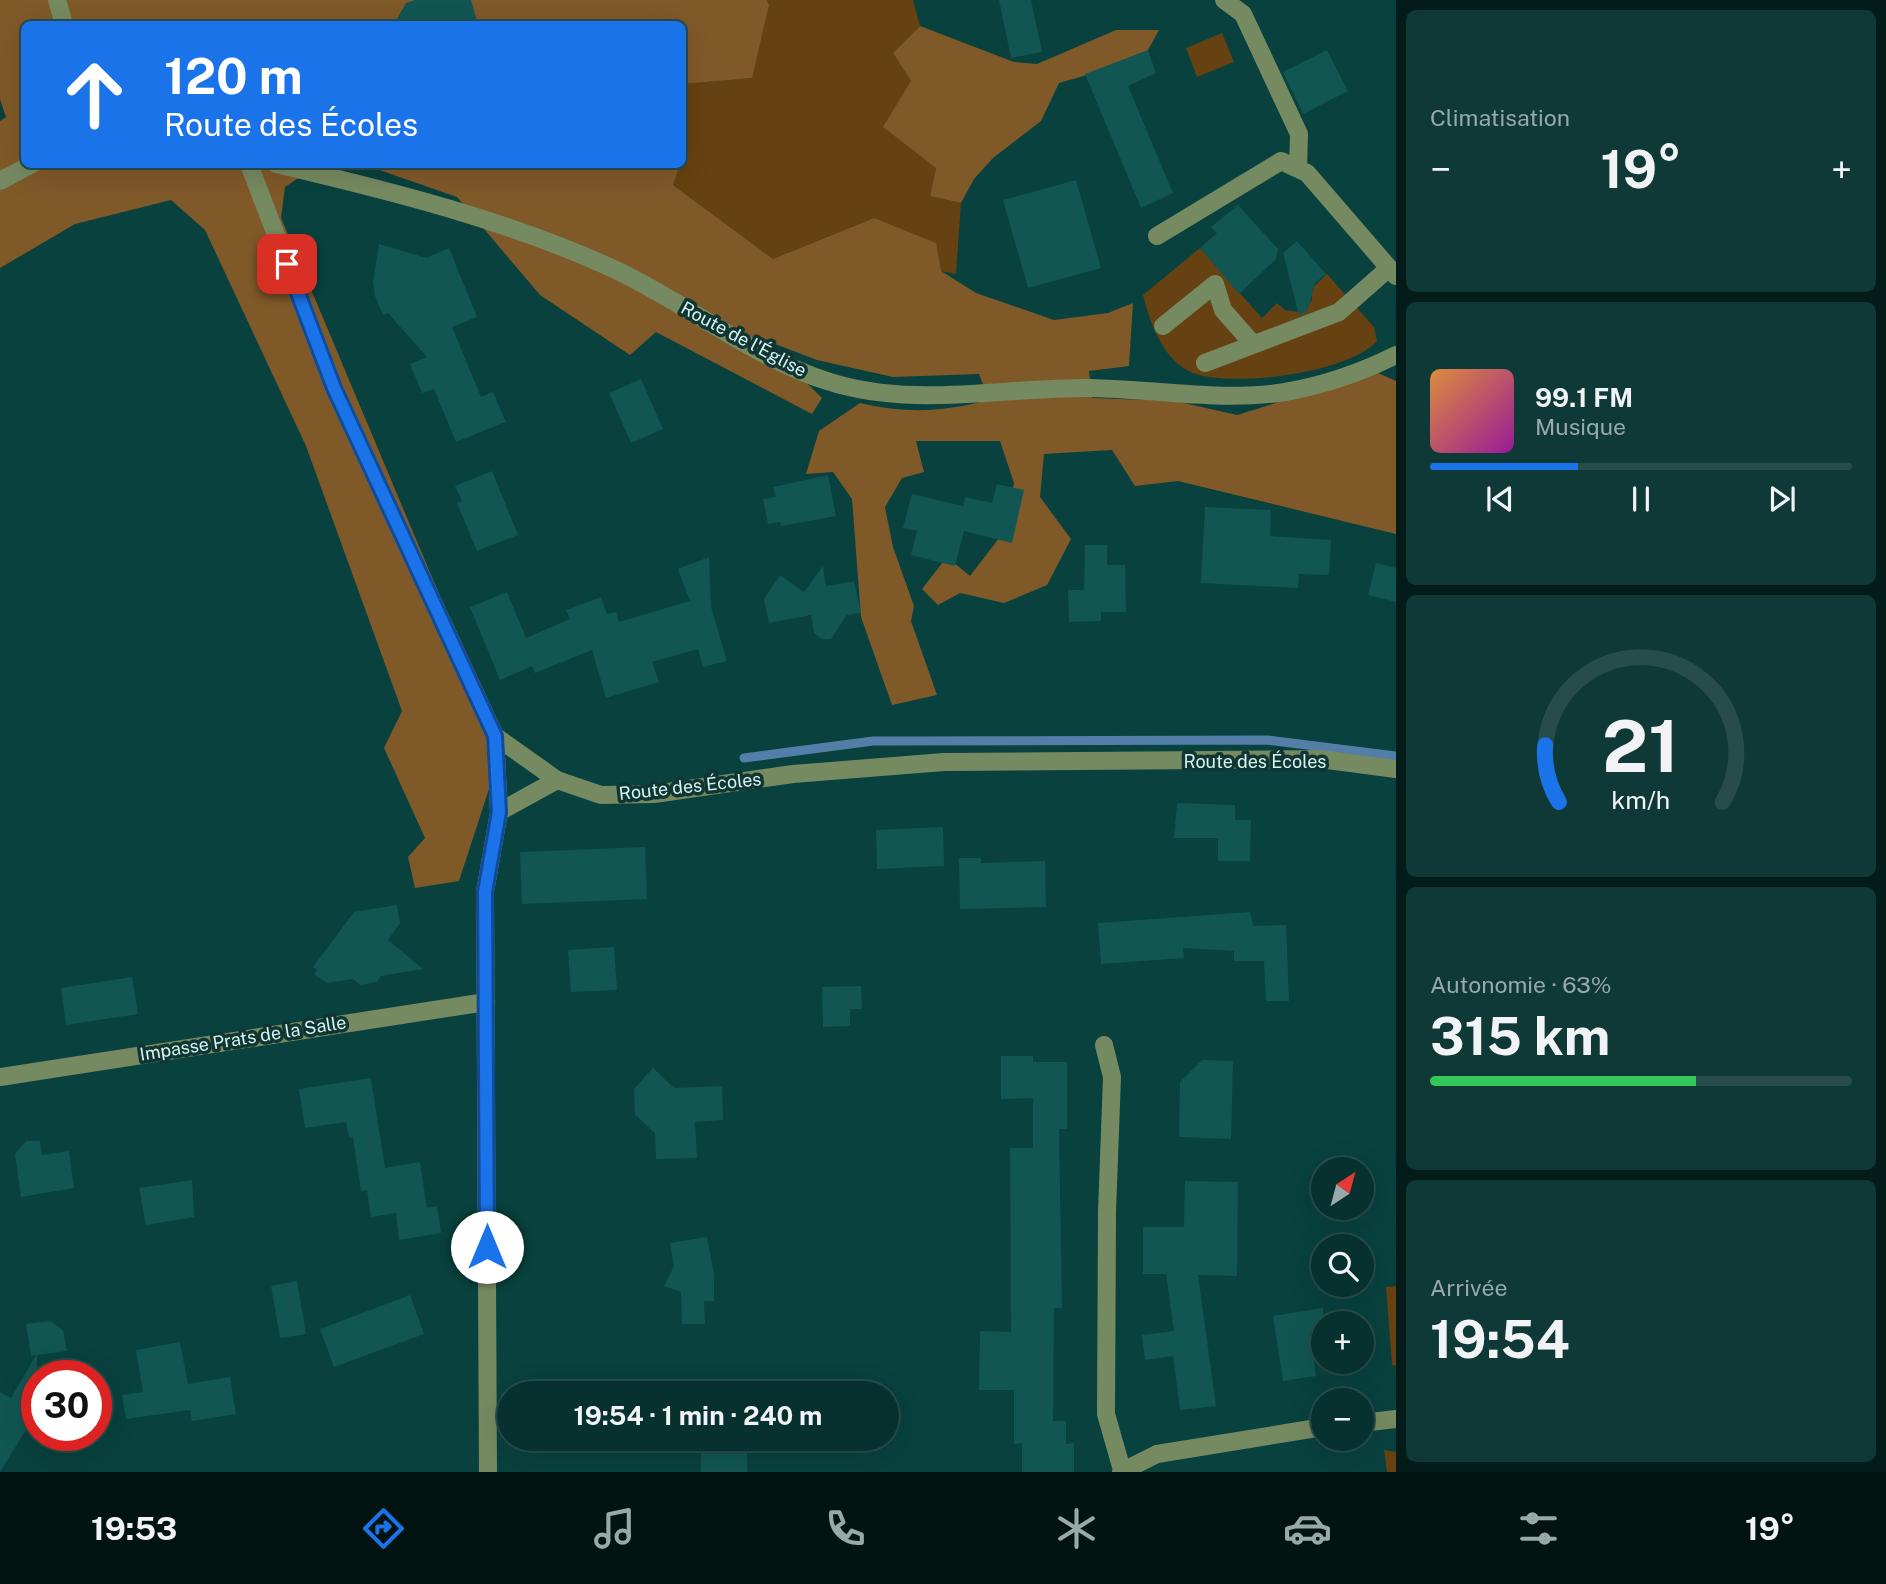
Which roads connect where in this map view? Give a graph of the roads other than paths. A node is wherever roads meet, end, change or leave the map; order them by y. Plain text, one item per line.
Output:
1 (57, 0) edge
2 (1224, 0) edge
3 (63, 21) edge
4 (24, 168) edge
5 (251, 168) edge
6 (290, 168) edge
7 (1297, 169) junction
8 (0, 181) edge
9 (1157, 236) dead end
10 (1392, 272) edge
11 (1163, 326) dead end
12 (1254, 344) junction
13 (1396, 355) edge
14 (1205, 363) dead end
15 (495, 736) junction
16 (1396, 769) edge
17 (557, 780) junction
18 (499, 812) junction
19 (486, 1002) junction
20 (1104, 1045) dead end
21 (0, 1077) edge
22 (1396, 1419) edge
23 (1374, 1422) edge
24 (1311, 1429) edge
25 (1122, 1471) edge
26 (488, 1472) edge

1 - 3 street
2 - 7 street
4 - 8 street
5 - 15 street, Route des Écoles
6 - 13 street, Route de l'Église
7 - 9 street
7 - 10 street
10 - 12 street
11 - 12 street
12 - 14 street
15 - 17 street, Route des Écoles
15 - 18 street
16 - 17 street, Route des Écoles
17 - 18 street
18 - 19 street
19 - 21 street, Impasse Prats de la Salle
19 - 26 street
20 - 25 street
22 - 23 street
24 - 25 street

